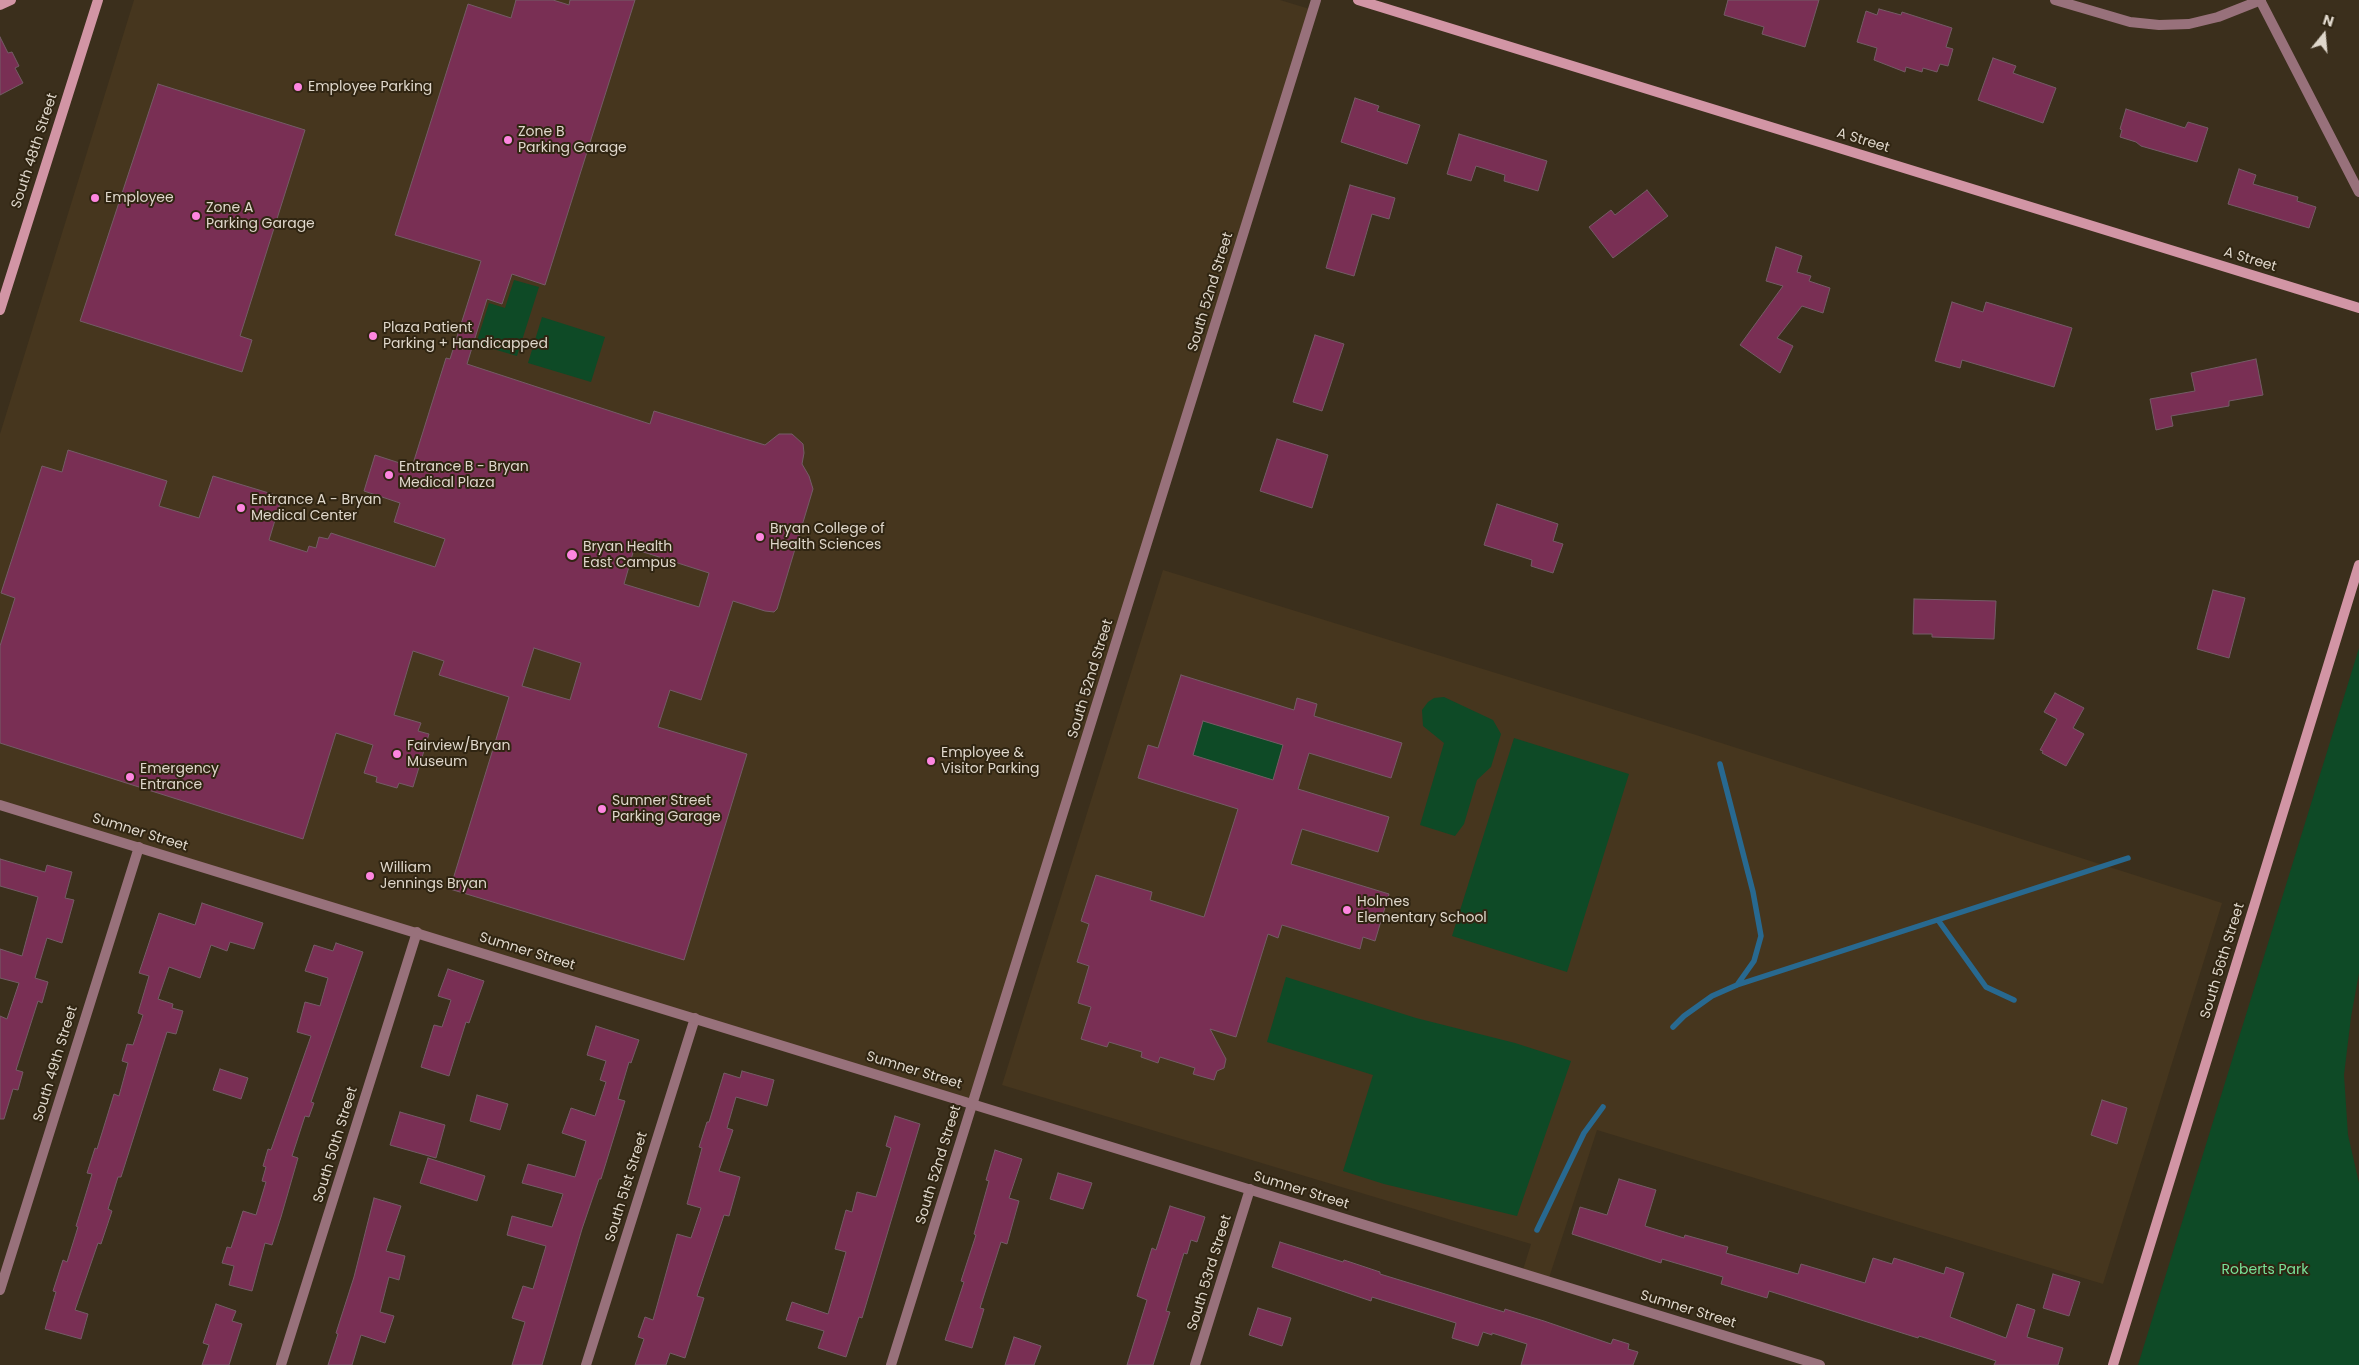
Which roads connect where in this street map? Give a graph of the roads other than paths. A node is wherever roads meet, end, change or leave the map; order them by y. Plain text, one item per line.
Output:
1 (11, 0) edge
2 (98, 0) edge
3 (1316, 0) edge
4 (1358, 0) edge
5 (2055, 0) edge
6 (2260, 0) edge
7 (0, 5) edge
8 (2359, 192) edge
9 (2359, 308) edge
10 (0, 310) edge
11 (2359, 565) edge
12 (0, 805) edge
13 (138, 847) junction
14 (417, 932) junction
15 (695, 1018) junction
16 (972, 1104) junction
17 (1250, 1189) junction
18 (0, 1290) edge
19 (1804, 1363) edge
20 (281, 1365) edge
21 (586, 1365) edge
22 (891, 1365) edge
23 (1195, 1365) edge
24 (1820, 1365) edge
25 (2112, 1365) edge

1 - 7 main road
2 - 10 main road, South 48th Street
3 - 16 street, South 52nd Street
4 - 9 main road, A Street
5 - 6 street
6 - 8 street
11 - 25 main road, South 56th Street
12 - 13 street, Sumner Street
13 - 14 street, Sumner Street
13 - 18 street, South 49th Street
14 - 15 street, Sumner Street
14 - 20 street, South 50th Street
15 - 16 street, Sumner Street
15 - 21 street, South 51st Street
16 - 17 street, Sumner Street
16 - 22 street, South 52nd Street
17 - 19 street, Sumner Street
17 - 23 street, South 53rd Street
19 - 24 street, Sumner Street

